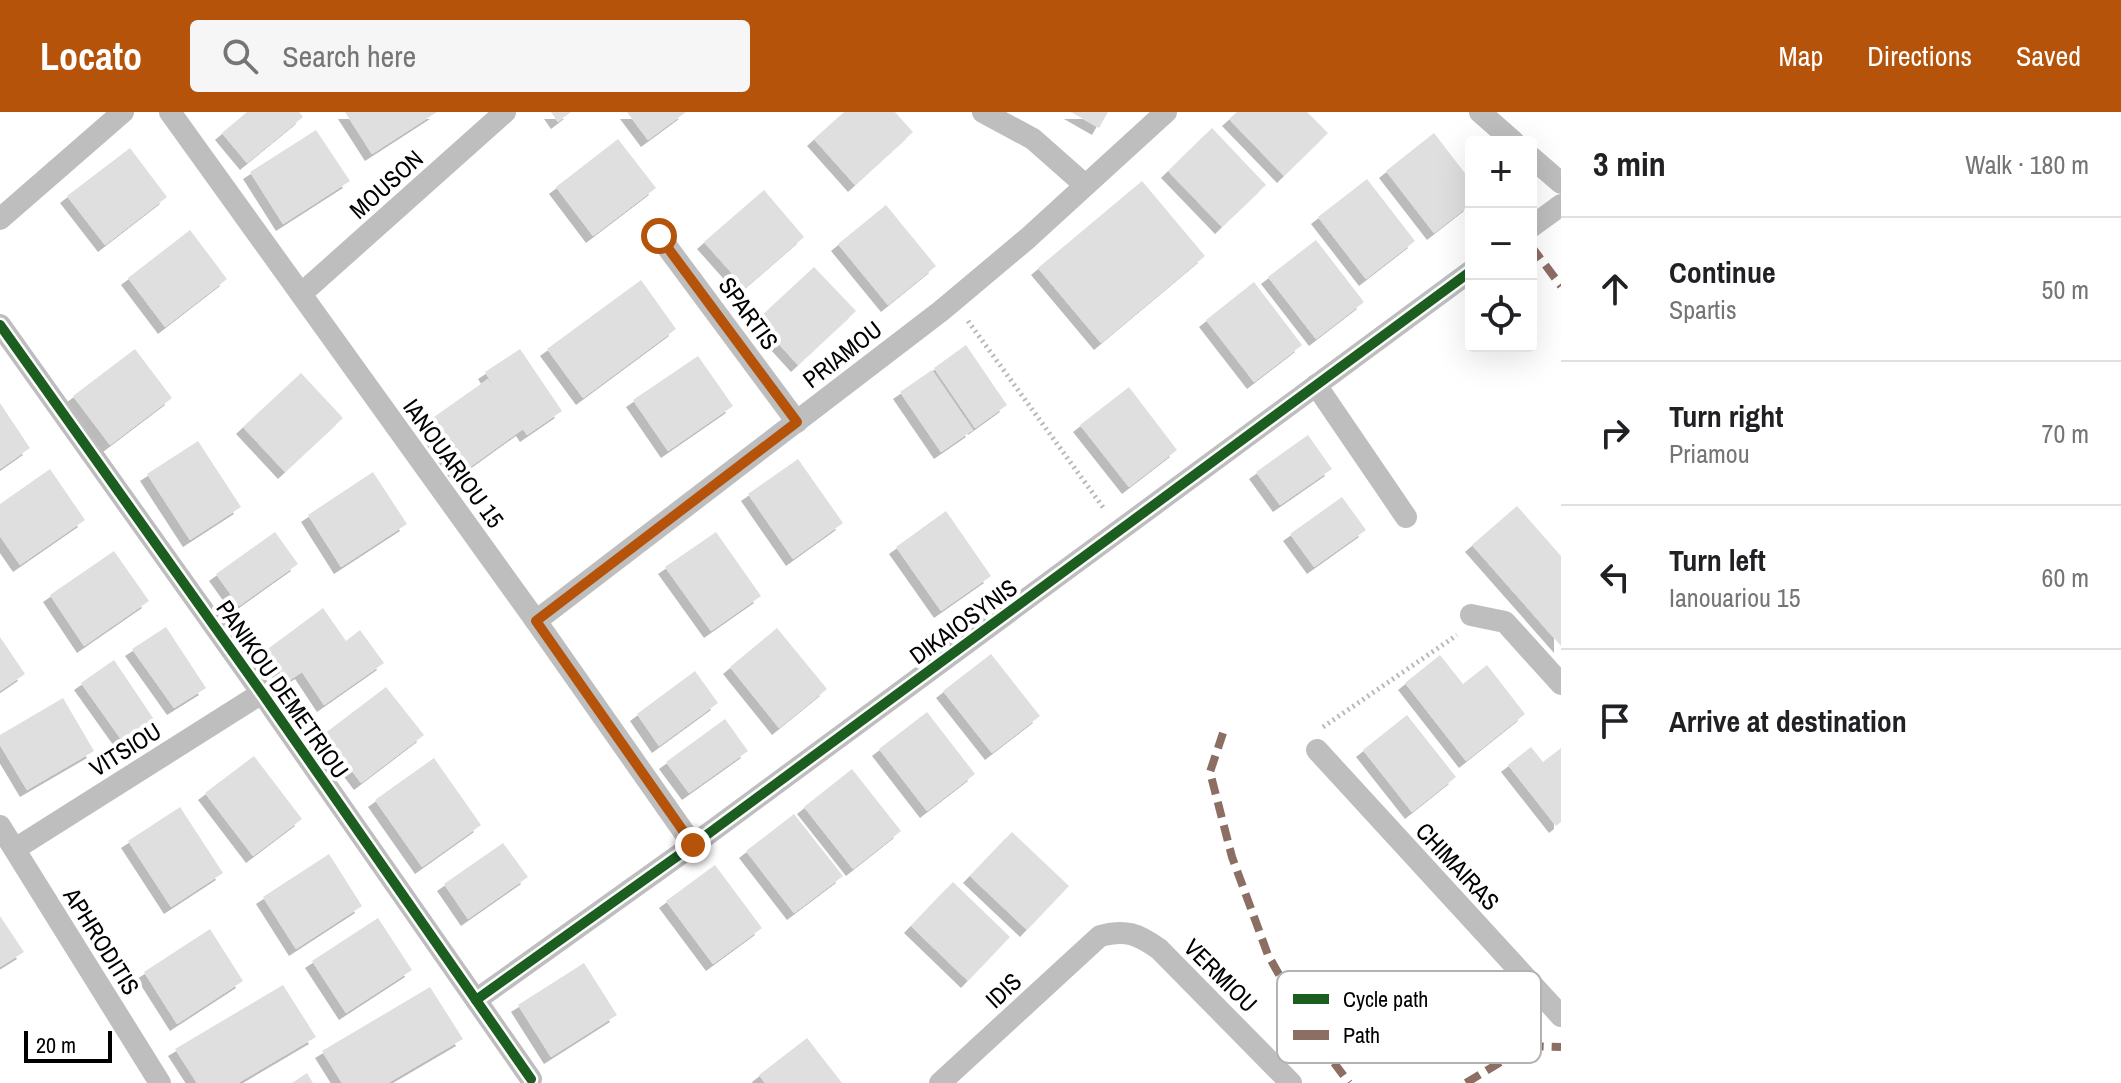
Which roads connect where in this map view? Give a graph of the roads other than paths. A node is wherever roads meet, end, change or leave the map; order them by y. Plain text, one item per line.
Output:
1 (123, 112) edge
2 (170, 112) edge
3 (505, 112) edge
4 (983, 112) edge
5 (1166, 112) edge
6 (1480, 112) edge
7 (1507, 136) edge
8 (1537, 162) edge
9 (1561, 183) edge
10 (1085, 185) junction
11 (1561, 205) edge
12 (0, 219) edge
13 (1537, 223) edge
14 (659, 236) dead end
15 (1465, 275) edge
16 (301, 294) junction
17 (0, 325) edge
18 (1316, 385) junction
19 (797, 422) junction
20 (1406, 517) dead end
21 (1471, 615) road end
22 (536, 621) junction
23 (1561, 684) edge
24 (262, 693) junction
25 (1317, 750) road end
26 (0, 826) edge
27 (693, 845) junction
28 (15, 849) junction
29 (1100, 936) joint
30 (1520, 971) edge
31 (1541, 994) edge
32 (476, 1000) junction
33 (1561, 1016) edge
34 (531, 1079) dead end
35 (160, 1083) edge
36 (940, 1083) edge
37 (1291, 1083) edge

1 - 12 street
2 - 16 street, IANOUARIOU 15
3 - 16 street, MOUSON
4 - 10 street
5 - 10 street, PRIAMOU
6 - 7 street
8 - 9 street
10 - 19 street, PRIAMOU
11 - 13 street
14 - 19 street, SPARTIS
15 - 18 street, DIKAIOSYNIS
16 - 22 street, IANOUARIOU 15
17 - 24 street, PANIKOU DEMETRIOU
18 - 20 street
18 - 27 street, DIKAIOSYNIS
19 - 22 street, PRIAMOU
21 - 23 street
22 - 27 street, IANOUARIOU 15
24 - 28 street, VITSIOU
24 - 32 street, PANIKOU DEMETRIOU
25 - 30 street, CHIMAIRAS
26 - 28 street, APHRODITIS
27 - 32 street, DIKAIOSYNIS
28 - 35 street, APHRODITIS
29 - 36 street, IDIS
29 - 37 street, VERMIOU
31 - 33 street, CHIMAIRAS
32 - 34 street, PANIKOU DEMETRIOU

